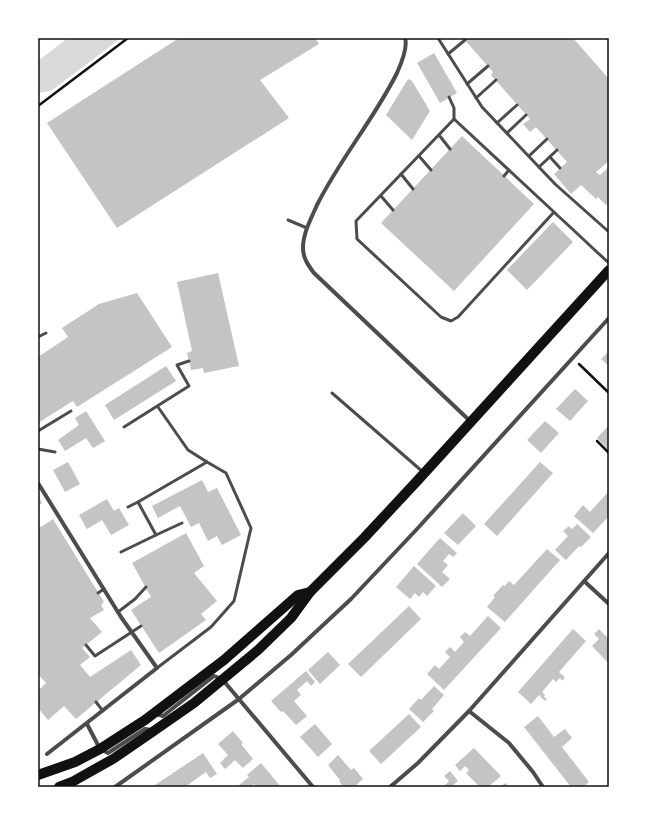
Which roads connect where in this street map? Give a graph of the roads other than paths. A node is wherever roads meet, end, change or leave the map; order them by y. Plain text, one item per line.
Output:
1 (405, 38) edge
2 (438, 38) edge
3 (465, 40) dead end
4 (448, 54) junction
5 (488, 66) dead end
6 (496, 80) dead end
7 (467, 84) junction
8 (449, 97) dead end
9 (476, 98) junction
10 (517, 104) dead end
11 (526, 115) dead end
12 (454, 119) junction
13 (497, 123) junction
14 (507, 133) junction
15 (439, 135) junction
16 (547, 139) dead end
17 (450, 149) dead end
18 (557, 150) dead end
19 (419, 156) junction
20 (529, 156) junction
21 (550, 157) junction
22 (539, 167) junction
23 (560, 168) dead end
24 (431, 170) dead end
25 (509, 170) junction
26 (401, 174) junction
27 (504, 176) dead end
28 (413, 189) dead end
29 (381, 196) junction
30 (393, 210) dead end
31 (554, 212) junction
32 (288, 220) dead end
33 (307, 228) junction
34 (609, 232) edge
35 (609, 263) edge
36 (609, 270) edge
37 (609, 318) edge
38 (46, 333) dead end
39 (38, 337) edge
40 (189, 360) dead end
41 (332, 393) dead end
42 (158, 407) junction
43 (71, 411) dead end
44 (471, 421) junction
45 (124, 427) dead end
46 (38, 431) edge
47 (38, 449) edge
48 (55, 452) dead end
49 (208, 462) junction
50 (424, 473) junction
51 (38, 483) edge
52 (138, 502) junction
53 (128, 508) dead end
54 (182, 523) dead end
55 (156, 535) junction
56 (121, 552) dead end
57 (609, 553) edge
58 (584, 581) junction
59 (146, 587) dead end
60 (104, 589) junction
61 (310, 592) junction
62 (98, 593) dead end
63 (609, 604) edge
64 (118, 612) junction
65 (141, 626) dead end
66 (132, 632) junction
67 (86, 645) dead end
68 (157, 668) junction
69 (222, 679) junction
70 (239, 699) junction
71 (96, 702) dead end
72 (103, 711) junction
73 (468, 711) junction
74 (154, 714) junction
75 (86, 724) junction
76 (154, 731) junction
77 (100, 749) junction
78 (47, 754) dead end
79 (38, 775) edge
80 (59, 787) edge
81 (114, 787) edge
82 (313, 787) edge
83 (390, 787) edge
84 (543, 787) edge

1 - 33 street
2 - 4 lane
3 - 4 lane
4 - 7 lane
5 - 7 lane
6 - 9 lane
7 - 9 lane
8 - 12 lane
9 - 13 lane
10 - 13 lane
11 - 14 lane
12 - 15 lane
12 - 25 lane
13 - 14 lane
14 - 20 lane
15 - 17 lane
15 - 19 lane
16 - 20 lane
18 - 21 lane
19 - 24 lane
19 - 26 lane
20 - 22 lane
21 - 22 lane
21 - 23 lane
22 - 34 lane
25 - 27 lane
25 - 31 lane
26 - 28 lane
26 - 29 lane
29 - 30 lane
29 - 31 lane
31 - 35 lane
32 - 33 lane
33 - 44 street
36 - 44 main road
37 - 70 street
38 - 39 lane
40 - 42 lane
41 - 50 lane
42 - 45 lane
42 - 49 lane
43 - 46 lane
44 - 50 main road
47 - 48 lane
49 - 52 lane
49 - 68 lane
50 - 61 main road
51 - 60 street
52 - 53 lane
52 - 55 lane
54 - 55 lane
55 - 56 lane
57 - 58 street
58 - 63 street
58 - 73 street
59 - 64 lane
60 - 62 lane
60 - 64 street
61 - 69 main road
61 - 74 main road
64 - 66 street
65 - 66 lane
66 - 67 lane
66 - 68 street
68 - 72 street
69 - 70 street
69 - 74 street
69 - 76 main road
70 - 81 street
70 - 82 street
71 - 72 lane
72 - 75 street
73 - 83 street
73 - 84 street
74 - 77 main road
75 - 77 street
75 - 78 street
76 - 77 street
76 - 80 main road
77 - 79 main road

